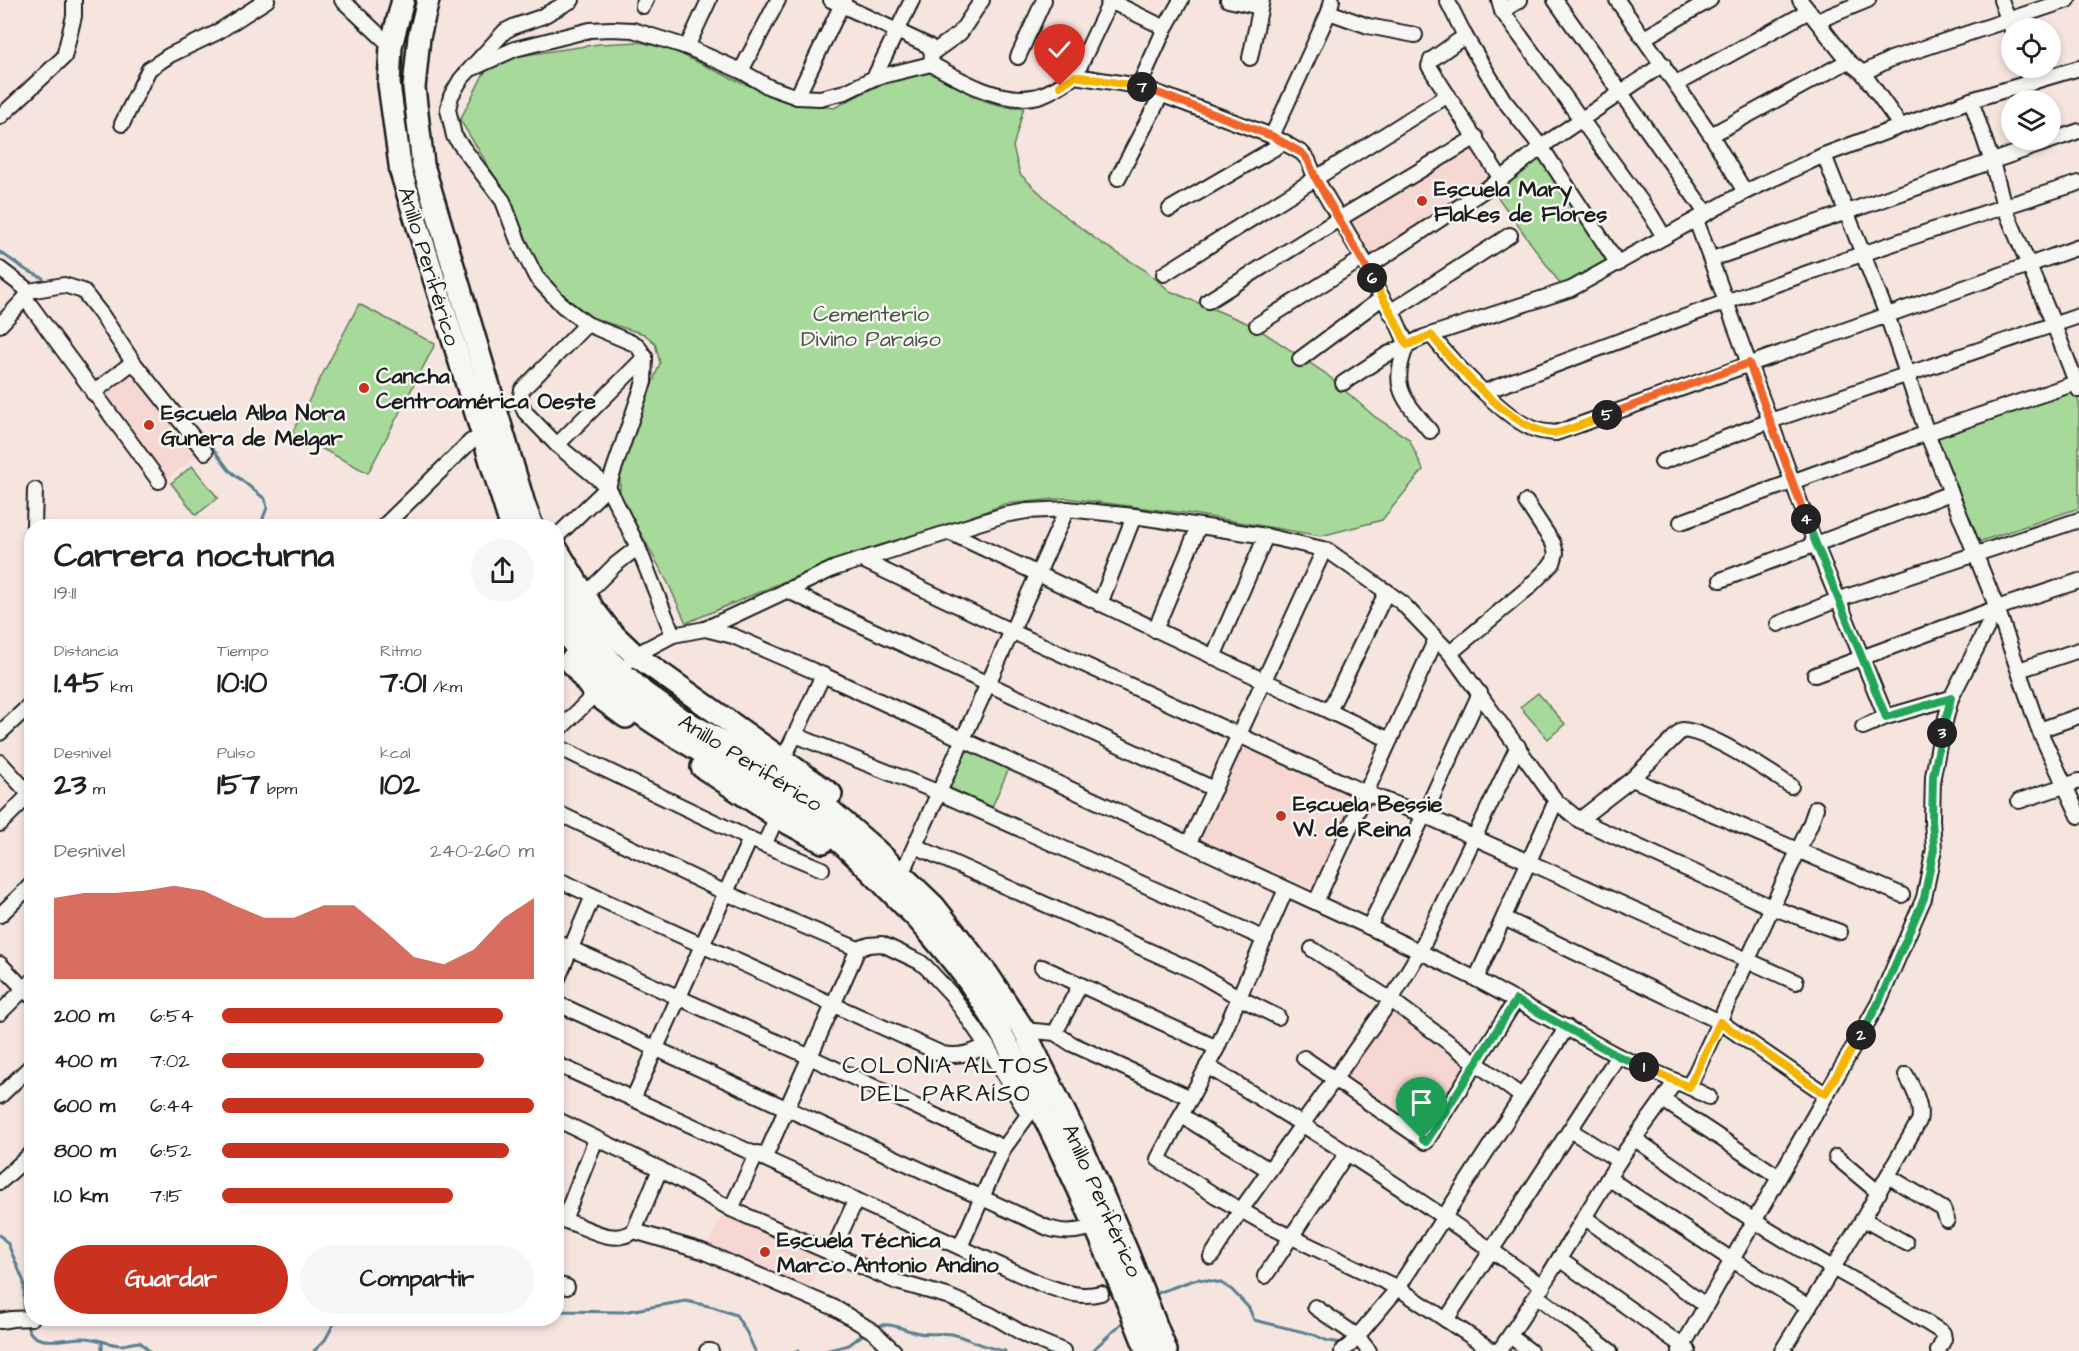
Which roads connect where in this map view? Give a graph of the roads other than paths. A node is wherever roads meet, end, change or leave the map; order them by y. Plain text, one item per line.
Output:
1 (74, 0) edge
2 (267, 0) edge
3 (342, 0) edge
4 (403, 0) edge
5 (428, 0) edge
6 (572, 0) edge
7 (709, 0) edge
8 (778, 0) edge
9 (912, 0) edge
10 (982, 0) edge
11 (1044, 0) edge
12 (1110, 0) edge
13 (1181, 0) edge
14 (1228, 0) edge
15 (1448, 0) edge
16 (1520, 0) edge
17 (1555, 0) edge
18 (1617, 0) edge
19 (1710, 0) edge
20 (1800, 0) edge
21 (1868, 0) edge
22 (2001, 0) edge
23 (2068, 0) edge
24 (839, 2) edge
25 (1261, 4) edge
26 (1501, 5) edge
27 (1331, 6) edge
28 (1813, 16) junction
29 (2007, 18) edge
30 (2026, 18) edge
31 (2001, 27) edge
32 (1165, 28) junction
33 (897, 29) junction
34 (1415, 35) dead end
35 (1465, 36) junction
36 (1644, 38) junction
37 (391, 46) junction
38 (687, 47) junction
39 (1018, 57) dead end
40 (932, 58) junction
41 (1250, 58) dead end
42 (1848, 61) junction
43 (1663, 64) junction
44 (473, 68) junction
45 (2079, 68) edge
46 (741, 71) junction
47 (1863, 73) junction
48 (1075, 76) junction
49 (874, 78) junction
50 (2029, 78) edge
51 (2031, 83) junction
52 (1676, 84) junction
53 (1139, 86) junction
54 (1622, 93) junction
55 (1161, 95) junction
56 (1448, 95) junction
57 (797, 97) junction
58 (1971, 100) junction
59 (0, 117) edge
60 (1581, 121) junction
61 (122, 124) dead end
62 (1900, 125) junction
63 (2079, 131) edge
64 (1711, 135) junction
65 (1476, 137) junction
66 (1279, 139) junction
67 (1542, 147) junction
68 (1824, 155) junction
69 (1992, 162) junction
70 (1118, 178) dead end
71 (1316, 179) junction
72 (1501, 179) junction
73 (2079, 183) edge
74 (1745, 192) junction
75 (2004, 206) junction
76 (1170, 209) dead end
77 (1847, 211) junction
78 (1701, 217) junction
79 (1339, 219) junction
80 (1510, 235) dead end
81 (1664, 237) junction
82 (2079, 247) edge
83 (1863, 254) junction
84 (1712, 259) junction
85 (1365, 263) junction
86 (1618, 264) junction
87 (2027, 264) junction
88 (0, 269) edge
89 (1164, 274) dead end
90 (27, 294) junction
91 (1382, 298) junction
92 (1208, 301) dead end
93 (1726, 302) junction
94 (1390, 312) junction
95 (1887, 315) junction
96 (2079, 316) edge
97 (587, 324) junction
98 (0, 325) edge
99 (2054, 325) junction
100 (1257, 326) dead end
101 (1431, 335) junction
102 (475, 342) junction
103 (1407, 345) junction
104 (457, 356) junction
105 (645, 357) junction
106 (1300, 359) dead end
107 (133, 362) junction
108 (1749, 363) junction
109 (1907, 376) junction
110 (1343, 383) dead end
111 (2078, 385) edge
112 (1484, 392) junction
113 (93, 393) junction
114 (1770, 421) junction
115 (1430, 432) dead end
116 (1927, 433) junction
117 (471, 441) junction
118 (557, 445) junction
119 (205, 452) dead end
120 (1662, 462) dead end
121 (159, 481) dead end
122 (1793, 482) junction
123 (608, 487) junction
124 (35, 490) dead end
125 (1951, 493) junction
126 (1526, 502) dead end
127 (1067, 509) junction
128 (1134, 516) junction
129 (34, 519) edge
130 (391, 519) edge
131 (496, 519) edge
132 (509, 519) edge
133 (529, 519) edge
134 (542, 519) edge
135 (2079, 520) edge
136 (1681, 522) dead end
137 (1199, 526) junction
138 (564, 529) edge
139 (949, 532) junction
140 (1266, 536) junction
141 (1815, 543) junction
142 (638, 547) junction
143 (1324, 550) junction
144 (1975, 556) junction
145 (862, 560) junction
146 (564, 561) edge
147 (1039, 575) junction
148 (1721, 580) dead end
149 (2079, 581) edge
150 (786, 590) junction
151 (1387, 591) junction
152 (564, 593) edge
153 (585, 595) junction
154 (1837, 600) junction
155 (1100, 604) junction
156 (1997, 608) junction
157 (1778, 624) dead end
158 (564, 630) edge
159 (705, 630) junction
160 (1155, 630) junction
161 (1013, 632) junction
162 (673, 635) junction
163 (1436, 639) junction
164 (2079, 650) edge
165 (564, 652) edge
166 (1450, 653) junction
167 (1213, 657) junction
168 (1861, 658) junction
169 (630, 660) junction
170 (2019, 670) junction
171 (823, 675) junction
172 (1815, 675) dead end
173 (1264, 681) junction
174 (987, 684) junction
175 (597, 693) junction
176 (1480, 693) junction
177 (1951, 698) junction
178 (24, 711) edge
179 (1329, 711) junction
180 (2079, 716) edge
181 (1886, 717) junction
182 (564, 725) edge
183 (1863, 727) dead end
184 (2039, 730) junction
185 (0, 734) edge
186 (795, 735) junction
187 (1239, 735) junction
188 (964, 740) junction
189 (1390, 740) junction
190 (1518, 746) junction
191 (564, 750) edge
192 (783, 759) junction
193 (0, 762) edge
194 (1632, 779) junction
195 (2079, 782) edge
196 (1791, 786) dead end
197 (2064, 786) junction
198 (24, 788) edge
199 (1214, 789) junction
200 (940, 793) junction
201 (1366, 793) junction
202 (1556, 801) junction
203 (2019, 801) dead end
204 (24, 802) edge
205 (1816, 808) dead end
206 (1424, 815) junction
207 (564, 816) edge
208 (2079, 816) edge
209 (777, 817) junction
210 (1579, 820) junction
211 (0, 824) edge
212 (1474, 838) junction
213 (750, 839) junction
214 (1189, 843) junction
215 (764, 845) junction
216 (1797, 851) junction
217 (911, 855) junction
218 (861, 863) junction
219 (1528, 863) junction
220 (822, 869) dead end
221 (564, 883) edge
222 (1286, 889) junction
223 (24, 892) edge
224 (726, 893) junction
225 (1902, 895) dead end
226 (593, 896) junction
227 (1316, 902) junction
228 (934, 906) junction
229 (1771, 907) junction
230 (0, 915) edge
231 (1504, 918) junction
232 (1369, 927) junction
233 (926, 930) junction
234 (1840, 932) dead end
235 (1265, 939) junction
236 (564, 946) edge
237 (703, 946) junction
238 (570, 949) junction
239 (858, 949) junction
240 (1312, 949) dead end
241 (1420, 951) junction
242 (1747, 960) junction
243 (920, 962) junction
244 (0, 964) edge
245 (564, 964) edge
246 (1042, 968) dead end
247 (1476, 979) junction
248 (1796, 982) dead end
249 (24, 985) edge
250 (1080, 985) junction
251 (24, 993) edge
252 (1240, 998) junction
253 (680, 999) junction
254 (1391, 1000) junction
255 (1516, 1000) junction
256 (834, 1004) junction
257 (564, 1007) edge
258 (0, 1013) edge
259 (1278, 1017) dead end
260 (1720, 1022) junction
261 (1567, 1027) junction
262 (1024, 1030) junction
263 (1055, 1033) junction
264 (987, 1046) junction
265 (657, 1048) junction
266 (1217, 1048) junction
267 (1618, 1056) junction
268 (810, 1057) junction
269 (1304, 1058) dead end
270 (1475, 1064) junction
271 (1207, 1066) junction
272 (564, 1068) edge
273 (24, 1073) edge
274 (1906, 1075) dead end
275 (1333, 1079) junction
276 (1675, 1081) junction
277 (1689, 1087) junction
278 (1825, 1094) junction
279 (0, 1096) edge
280 (1521, 1096) junction
281 (1709, 1097) dead end
282 (1191, 1098) junction
283 (633, 1099) junction
284 (1663, 1100) junction
285 (787, 1108) junction
286 (1181, 1115) junction
287 (564, 1123) edge
288 (1303, 1123) junction
289 (1570, 1130) junction
290 (596, 1139) junction
291 (1635, 1139) junction
292 (1005, 1148) junction
293 (1347, 1153) junction
294 (761, 1155) junction
295 (1836, 1157) dead end
296 (24, 1160) edge
297 (1619, 1161) junction
298 (660, 1169) junction
299 (1269, 1170) junction
300 (1888, 1176) junction
301 (1779, 1177) junction
302 (1608, 1178) junction
303 (0, 1182) edge
304 (1879, 1192) junction
305 (984, 1198) junction
306 (856, 1200) junction
307 (731, 1209) junction
308 (564, 1210) edge
309 (1241, 1210) junction
310 (1443, 1217) junction
311 (1584, 1217) junction
312 (1863, 1219) junction
313 (1947, 1220) dead end
314 (564, 1221) edge
315 (1753, 1221) junction
316 (1096, 1227) junction
317 (634, 1232) junction
318 (1292, 1237) junction
319 (1906, 1243) dead end
320 (960, 1247) junction
321 (1491, 1249) junction
322 (831, 1254) junction
323 (1211, 1257) dead end
324 (1559, 1259) junction
325 (1732, 1260) junction
326 (1833, 1269) junction
327 (1266, 1276) dead end
328 (1398, 1288) junction
329 (1540, 1292) junction
330 (1101, 1293) dead end
331 (1705, 1305) junction
332 (1315, 1307) dead end
333 (1809, 1307) junction
334 (24, 1319) edge
335 (6, 1320) edge
336 (1446, 1320) junction
337 (1356, 1336) junction
338 (1510, 1336) junction
339 (1684, 1349) edge
340 (894, 1351) edge
341 (1063, 1351) edge
342 (1147, 1351) edge
343 (1166, 1351) edge
344 (1342, 1351) edge
345 (1369, 1351) edge
346 (1493, 1351) edge
347 (1499, 1351) edge
348 (1530, 1351) edge
349 (1610, 1351) edge
350 (1782, 1351) edge
351 (1938, 1351) edge

1 - 59 street
2 - 61 street
3 - 37 street
4 - 37 highway, Anillo Periférico
5 - 102 highway, Anillo Periférico
6 - 44 street
7 - 38 street
8 - 46 street
9 - 33 street
10 - 40 street
11 - 39 street
12 - 32 street
12 - 48 street
13 - 32 street
14 - 25 street
15 - 35 street
16 - 26 street
17 - 54 street
18 - 36 street
19 - 36 street
20 - 28 street
21 - 28 street
22 - 29 street
23 - 30 street
24 - 33 street
24 - 57 street
25 - 41 street
26 - 60 street
27 - 34 street
27 - 66 street
28 - 42 street
28 - 52 street
31 - 47 street
32 - 53 street
33 - 40 street
33 - 49 street
35 - 56 street
35 - 67 street
36 - 43 street
37 - 104 highway, Anillo Periférico
38 - 44 street
38 - 46 street
40 - 48 street
40 - 49 street
42 - 47 street
42 - 64 street
43 - 52 street
43 - 54 street
44 - 97 street
45 - 51 street
46 - 57 street
47 - 62 street
48 - 53 street
49 - 57 street
50 - 51 street
51 - 58 street
52 - 64 street
53 - 55 street
54 - 60 street
54 - 78 street
55 - 66 street
55 - 70 street
56 - 65 street
56 - 71 street
58 - 62 street
58 - 69 street
60 - 67 street
60 - 81 street
62 - 68 street
63 - 69 street
64 - 74 street
65 - 72 street
65 - 79 street
66 - 71 street
66 - 76 street
67 - 72 street
67 - 86 street
68 - 74 street
68 - 77 street
69 - 75 street
69 - 77 street
71 - 79 street
71 - 89 street
72 - 85 street
73 - 75 street
74 - 78 street
75 - 83 street
75 - 87 street
77 - 83 street
77 - 84 street
78 - 81 street
78 - 84 street
79 - 85 street
79 - 92 street
80 - 94 street
81 - 86 street
82 - 87 street
83 - 93 street
83 - 95 street
84 - 93 street
85 - 91 street
85 - 100 street
86 - 101 street
87 - 95 street
87 - 99 street
88 - 90 street
90 - 98 street
90 - 107 street
90 - 113 street
91 - 94 street
91 - 106 street
93 - 108 street
93 - 112 street
94 - 103 street
95 - 108 street
95 - 109 street
96 - 99 street
97 - 105 street
97 - 118 street
99 - 109 street
99 - 111 street
101 - 103 street
101 - 112 street
102 - 133 highway, Anillo Periférico
102 - 134 highway
103 - 110 street
103 - 115 street
104 - 117 highway
104 - 132 highway, Anillo Periférico
105 - 118 street
105 - 123 street
107 - 113 street
107 - 119 street
108 - 112 street
108 - 114 street
109 - 114 street
109 - 116 street
111 - 116 street
113 - 121 street
114 - 120 street
114 - 122 street
116 - 122 street
116 - 125 street
117 - 130 street
117 - 131 highway
118 - 123 street
122 - 136 street
122 - 141 street
123 - 138 street
123 - 142 street
124 - 129 street
125 - 141 street
125 - 144 street
126 - 166 street
127 - 128 street
127 - 139 street
127 - 147 street
128 - 137 street
128 - 155 street
135 - 144 street
137 - 140 street
137 - 160 street
139 - 145 street
139 - 147 street
140 - 143 street
140 - 167 street
141 - 148 street
141 - 154 street
142 - 153 street
142 - 162 street
143 - 151 street
143 - 173 street
144 - 154 street
144 - 156 street
145 - 150 street
145 - 161 street
146 - 153 highway
147 - 155 street
147 - 161 street
149 - 156 street
150 - 159 street
150 - 174 street
151 - 163 street
151 - 179 street
152 - 228 highway, Anillo Periférico
153 - 169 highway
154 - 157 street
154 - 168 street
155 - 160 street
156 - 168 street
156 - 170 street
156 - 177 street
158 - 218 highway, Anillo Periférico
159 - 162 street
159 - 171 street
160 - 167 street
161 - 174 street
161 - 187 street
162 - 169 street
163 - 166 street
163 - 189 street
164 - 170 street
165 - 175 highway
166 - 176 street
167 - 173 street
168 - 172 street
168 - 181 street
169 - 192 highway
170 - 184 street
171 - 186 street
171 - 188 street
173 - 179 street
173 - 187 street
174 - 188 street
174 - 199 street
175 - 182 street
175 - 209 highway
176 - 190 street
176 - 206 street
177 - 181 street
177 - 278 street
178 - 185 street
179 - 189 street
180 - 184 street
181 - 183 street
184 - 197 street
186 - 192 street
186 - 200 street
187 - 199 street
187 - 201 street
188 - 200 street
188 - 214 street
189 - 201 street
190 - 202 street
190 - 212 street
191 - 213 street
192 - 217 highway
193 - 198 street
194 - 196 street
194 - 210 street
194 - 216 street
195 - 197 street
197 - 203 street
197 - 208 street
199 - 214 street
200 - 217 street
200 - 235 street
201 - 206 street
201 - 227 street
202 - 210 street
202 - 219 street
204 - 211 street
205 - 216 street
206 - 212 street
206 - 232 street
207 - 224 street
209 - 215 street
209 - 218 highway
210 - 229 street
212 - 219 street
212 - 241 street
213 - 215 street
213 - 224 street
214 - 222 street
215 - 220 street
216 - 225 street
216 - 229 street
217 - 228 highway
217 - 252 street
218 - 233 highway, Anillo Periférico
219 - 231 street
219 - 242 street
221 - 226 street
222 - 227 street
222 - 235 street
223 - 230 street
224 - 237 street
224 - 239 street
226 - 237 street
226 - 238 street
227 - 232 street
228 - 262 highway, Anillo Periférico
229 - 234 street
229 - 242 street
231 - 247 street
231 - 260 street
232 - 241 street
233 - 243 street
233 - 316 highway, Anillo Periférico
235 - 252 street
236 - 238 street
237 - 253 street
237 - 256 street
238 - 245 street
238 - 253 street
239 - 243 street
239 - 256 street
240 - 254 street
241 - 247 street
241 - 254 street
242 - 248 street
242 - 260 street
243 - 264 street
244 - 249 street
246 - 250 street
247 - 255 street
250 - 263 street
250 - 266 street
251 - 258 street
252 - 259 street
252 - 266 street
253 - 265 street
253 - 268 street
254 - 270 street
254 - 275 street
255 - 261 street
255 - 270 street
256 - 264 street
256 - 268 street
257 - 265 street
260 - 277 street
260 - 278 street
261 - 267 street
261 - 280 street
262 - 263 street
262 - 343 highway, Anillo Periférico
263 - 282 street
264 - 292 street
265 - 283 street
265 - 285 street
266 - 271 street
267 - 276 street
267 - 289 street
268 - 285 street
268 - 292 street
269 - 275 street
270 - 275 street
270 - 280 street
271 - 282 street
271 - 288 street
272 - 283 street
273 - 279 street
274 - 300 street
275 - 288 street
276 - 277 street
276 - 284 street
277 - 281 street
278 - 301 street
280 - 310 street
282 - 286 street
283 - 294 street
284 - 291 street
284 - 301 street
285 - 294 street
285 - 305 street
286 - 299 street
286 - 309 street
287 - 290 street
288 - 293 street
288 - 299 street
289 - 297 street
289 - 321 street
290 - 298 street
290 - 308 street
291 - 297 street
291 - 315 street
292 - 305 street
293 - 310 street
293 - 318 street
294 - 306 street
294 - 307 street
295 - 304 street
296 - 303 street
297 - 302 street
298 - 307 street
298 - 317 street
299 - 309 street
300 - 304 street
300 - 313 street
301 - 315 street
302 - 311 street
302 - 325 street
304 - 312 street
305 - 316 street
305 - 320 street
306 - 320 street
306 - 322 street
307 - 322 street
309 - 318 street
309 - 323 street
310 - 321 street
310 - 328 street
311 - 324 street
311 - 331 street
312 - 319 street
312 - 326 street
314 - 317 street
315 - 325 street
315 - 326 street
316 - 342 highway, Anillo Periférico
317 - 340 street
318 - 327 street
318 - 328 street
320 - 330 street
321 - 329 street
321 - 336 street
322 - 341 street
324 - 329 street
324 - 339 street
325 - 331 street
325 - 333 street
326 - 333 street
326 - 351 street
328 - 336 street
328 - 337 street
329 - 338 street
329 - 349 street
331 - 339 street
332 - 337 street
333 - 350 street
334 - 335 street
336 - 346 street
337 - 344 street
337 - 345 street
338 - 347 street
338 - 348 street

